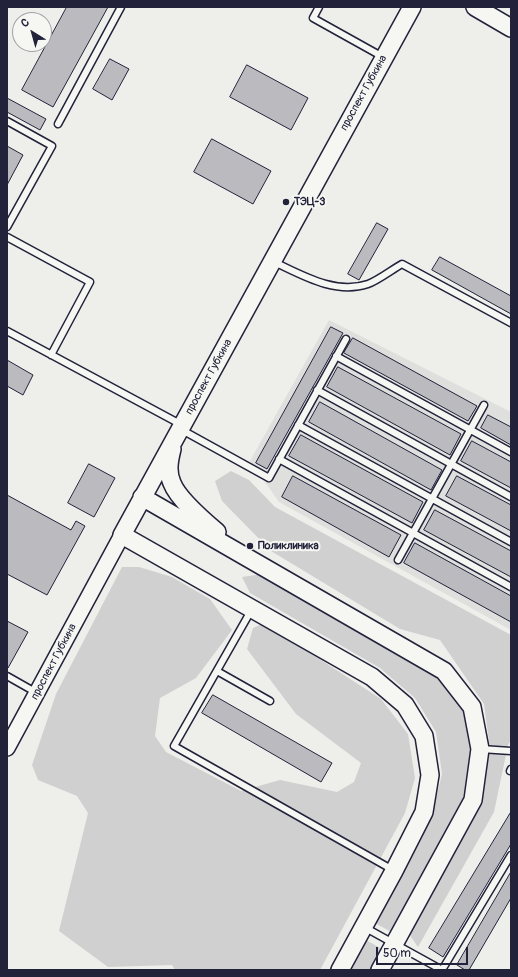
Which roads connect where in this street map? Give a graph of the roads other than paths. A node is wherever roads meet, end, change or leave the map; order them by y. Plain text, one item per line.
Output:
1 (121, 7) edge
2 (319, 7) edge
3 (412, 7) edge
4 (475, 7) edge
5 (511, 28) edge
6 (384, 57) junction
7 (7, 121) edge
8 (58, 124) dead end
9 (7, 227) edge
10 (7, 237) edge
11 (272, 261) junction
12 (511, 323) edge
13 (7, 331) edge
14 (346, 339) dead end
15 (51, 355) junction
16 (336, 356) junction
17 (317, 390) junction
18 (484, 405) dead end
19 (298, 424) junction
20 (470, 430) junction
21 (179, 431) junction
22 (511, 452) edge
23 (279, 459) junction
24 (451, 464) junction
25 (142, 497) junction
26 (511, 497) edge
27 (432, 498) junction
28 (413, 533) junction
29 (122, 535) junction
30 (511, 542) edge
31 (237, 552) junction
32 (398, 560) dead end
33 (511, 586) edge
34 (252, 609) junction
35 (217, 671) junction
36 (7, 676) edge
37 (37, 692) junction
38 (270, 701) dead end
39 (7, 748) edge
40 (480, 749) junction
41 (511, 751) edge
42 (511, 855) edge
43 (394, 871) junction
44 (363, 927) junction
45 (394, 944) junction
46 (340, 970) edge
47 (380, 970) edge
48 (442, 970) edge

1 - 8 lane
2 - 6 lane
3 - 6 main road, проспект Губкина
4 - 5 main road
6 - 11 main road, проспект Губкина
7 - 9 lane
10 - 15 lane
11 - 12 lane
11 - 21 main road, проспект Губкина
13 - 15 lane
14 - 16 lane
15 - 21 lane
16 - 17 lane
16 - 20 lane
17 - 19 lane
17 - 24 lane
18 - 20 lane
19 - 23 lane
19 - 27 lane
20 - 22 lane
20 - 24 lane
21 - 23 lane
21 - 25 main road, проспект Губкина
21 - 31 main road
23 - 28 lane
24 - 26 lane
24 - 27 lane
25 - 29 main road, проспект Губкина
25 - 31 main road
27 - 28 lane
27 - 30 lane
28 - 32 lane
28 - 33 lane
29 - 34 main road
29 - 37 street, проспект Губкина
31 - 40 main road
34 - 35 lane
34 - 43 main road
35 - 38 lane
35 - 43 lane
36 - 37 lane
37 - 39 street, проспект Губкина
40 - 41 lane
40 - 45 main road
42 - 48 lane
43 - 44 main road
44 - 45 lane
44 - 46 main road
45 - 47 main road
45 - 48 lane

